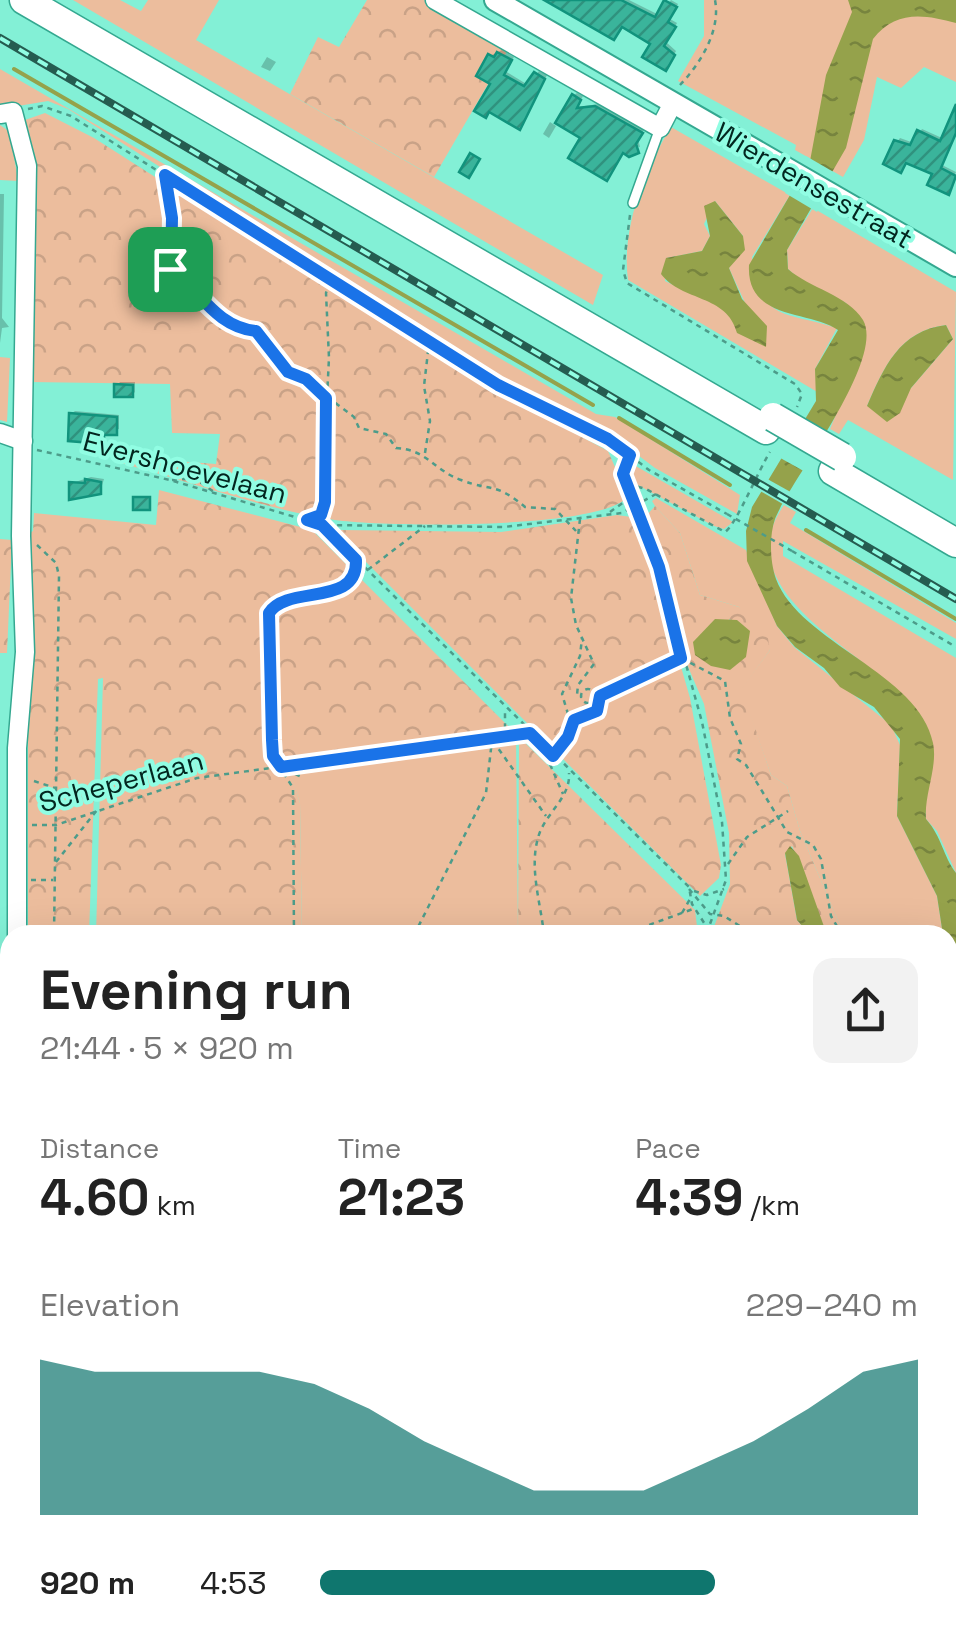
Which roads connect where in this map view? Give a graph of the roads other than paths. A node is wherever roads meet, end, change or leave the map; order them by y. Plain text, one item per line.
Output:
1 (24, 0) edge
2 (54, 0) edge
3 (434, 0) edge
4 (494, 0) edge
5 (672, 94) junction
6 (7, 113) edge
7 (660, 128) junction
8 (633, 203) road end
9 (956, 266) edge
10 (776, 429) junction
11 (0, 433) edge
12 (22, 442) junction
13 (837, 464) junction
14 (956, 525) edge
15 (956, 543) edge
16 (17, 925) edge

1 - 10 main road
2 - 10 main road
3 - 7 street
4 - 5 street, Wierdensestraat
5 - 7 street
5 - 9 street, Wierdensestraat
6 - 12 street
7 - 8 lane
10 - 13 main road
11 - 12 street
12 - 16 street
13 - 14 main road
13 - 15 main road

